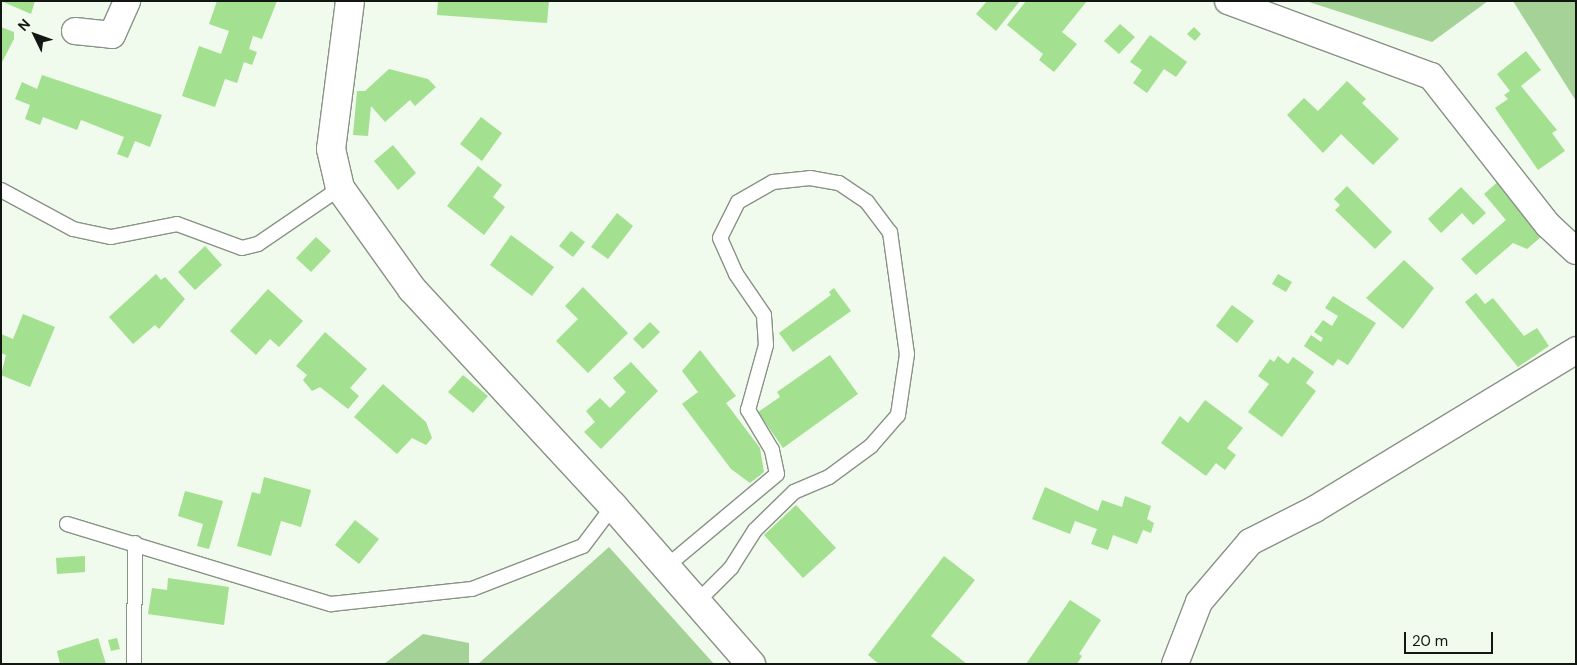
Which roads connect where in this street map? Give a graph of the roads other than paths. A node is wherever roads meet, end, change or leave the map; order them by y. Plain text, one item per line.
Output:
1 (127, 1) edge
2 (350, 1) edge
3 (1228, 1) edge
4 (75, 31) dead end
5 (340, 188) junction
6 (1, 190) edge
7 (1576, 251) edge
8 (1576, 350) edge
9 (613, 506) junction
10 (67, 524) dead end
11 (135, 543) junction
12 (667, 566) junction
13 (697, 602) junction
14 (134, 664) edge
15 (751, 664) edge
16 (1175, 664) edge

1 - 4 street
2 - 5 street
3 - 7 street
5 - 6 lane
5 - 9 street
8 - 16 street
9 - 11 lane
9 - 12 street
10 - 11 lane
11 - 14 lane
12 - 13 street
12 - 13 lane
13 - 15 street

